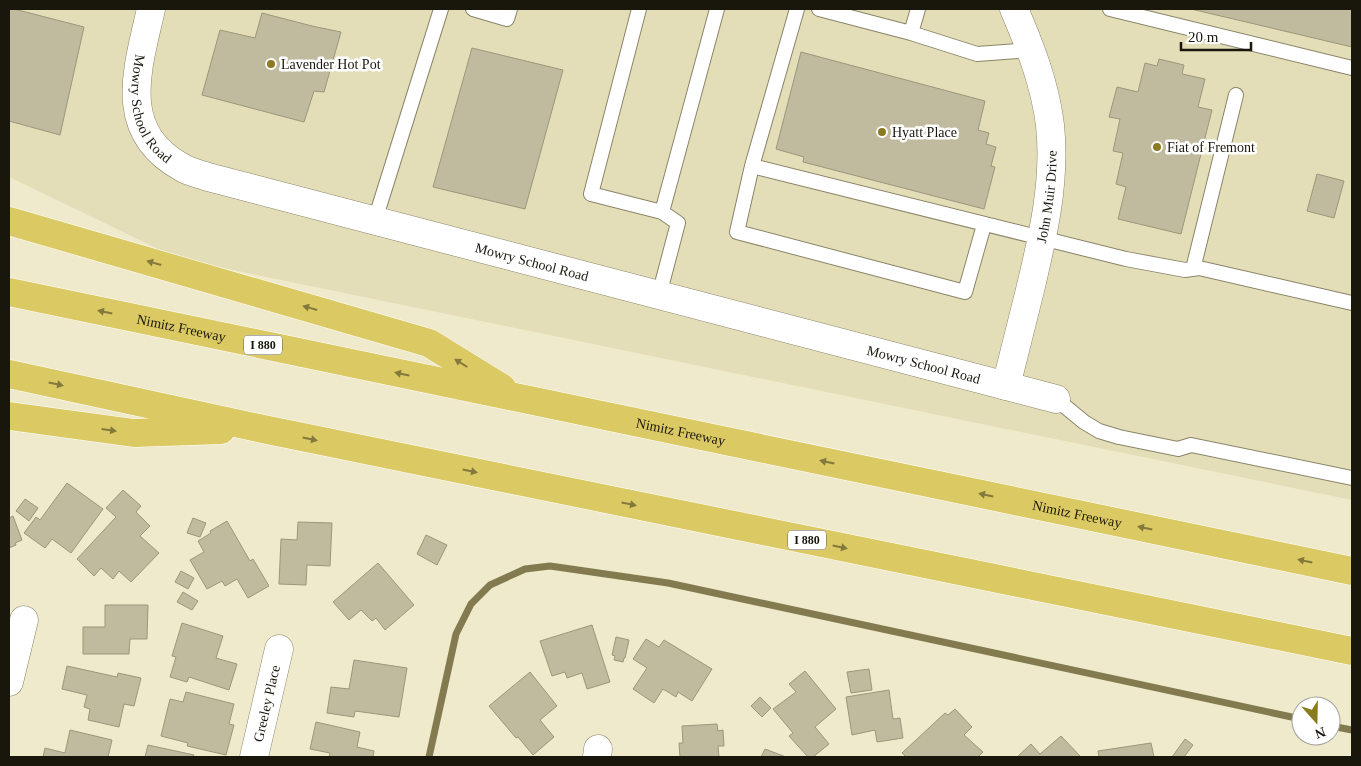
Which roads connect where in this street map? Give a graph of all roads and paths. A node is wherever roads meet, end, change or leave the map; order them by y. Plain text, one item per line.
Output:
1 (151, 9) edge
2 (441, 9) edge
3 (473, 9) edge
4 (510, 9) edge
5 (639, 9) edge
6 (717, 9) edge
7 (797, 9) edge
8 (819, 9) edge
9 (918, 9) edge
10 (1014, 9) edge
11 (1110, 9) edge
12 (911, 32) junction
13 (1032, 50) junction
14 (1352, 68) edge
15 (1236, 95) dead end
16 (752, 166) junction
17 (662, 212) junction
18 (9, 220) edge
19 (375, 220) junction
20 (984, 225) junction
21 (1042, 239) junction
22 (1193, 269) junction
23 (9, 292) edge
24 (659, 295) junction
25 (1352, 303) edge
26 (9, 374) edge
27 (1006, 386) junction
28 (518, 398) junction
29 (1056, 399) joint
30 (9, 416) edge
31 (263, 429) junction
32 (1352, 478) edge
33 (1352, 571) edge
34 (24, 620) dead end
35 (278, 649) dead end
36 (1352, 651) edge
37 (9, 682) edge
38 (254, 757) edge

1 - 19 street, Mowry School Road
2 - 19 lane
3 - 4 lane
5 - 17 lane
6 - 17 lane
7 - 16 lane
8 - 12 lane
9 - 12 lane
10 - 13 street, John Muir Drive
11 - 14 lane
12 - 13 lane
13 - 21 street, John Muir Drive
15 - 22 lane
16 - 20 lane
16 - 20 lane
17 - 24 lane
28 -> 18 highway
19 - 24 street, Mowry School Road
20 - 21 lane
21 - 22 lane
21 - 27 street, John Muir Drive
22 - 25 lane
28 -> 23 highway, Nimitz Freeway / I 880
24 - 27 street, Mowry School Road
26 -> 31 highway, I 880
27 - 29 street, Mowry School Road
33 -> 28 highway, Nimitz Freeway / I 880
29 - 32 lane
30 -> 31 highway
31 -> 36 highway, I 880
34 - 37 street
35 - 38 street, Greeley Place

